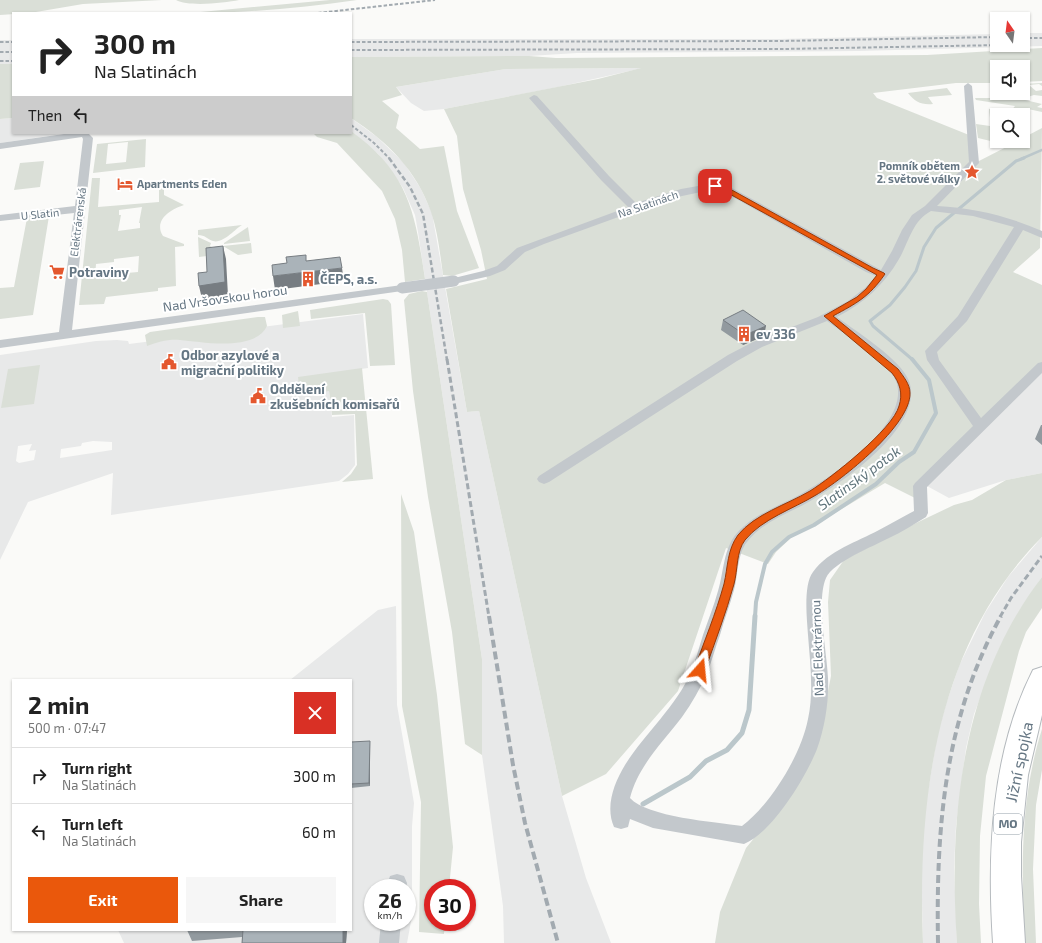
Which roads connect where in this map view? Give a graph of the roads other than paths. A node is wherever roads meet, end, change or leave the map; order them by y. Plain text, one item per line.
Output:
1 (968, 86) dead end
2 (534, 98) dead end
3 (0, 146) edge
4 (635, 208) junction
5 (929, 208) junction
6 (80, 209) junction
7 (0, 218) edge
8 (1020, 226) junction
9 (1042, 235) edge
10 (881, 274) junction
11 (454, 281) joint
12 (828, 316) junction
13 (65, 335) junction
14 (0, 344) edge
15 (1042, 366) edge
16 (980, 427) junction
17 (544, 480) dead end
18 (1042, 678) edge
19 (620, 800) junction
20 (621, 821) dead end
21 (391, 931) edge
22 (389, 943) edge
23 (1009, 943) edge

1 - 5 street
2 - 4 street
3 - 6 street, Elektrárenská
4 - 10 street, Na Slatinách
4 - 11 street, Na Slatinách
5 - 8 street
5 - 10 street
6 - 7 street, U Slatin
6 - 13 street, Elektrárenská
8 - 9 street
8 - 16 street
10 - 12 street
11 - 13 street, Nad Vršovskou horou, bridge
12 - 17 street
12 - 19 street
13 - 14 street, Nad Vršovskou horou
15 - 16 street, Nad Elektrárnou
16 - 19 street, Nad Elektrárnou
18 - 23 highway, Jižní spojka / MO
19 - 20 street
21 - 22 street

